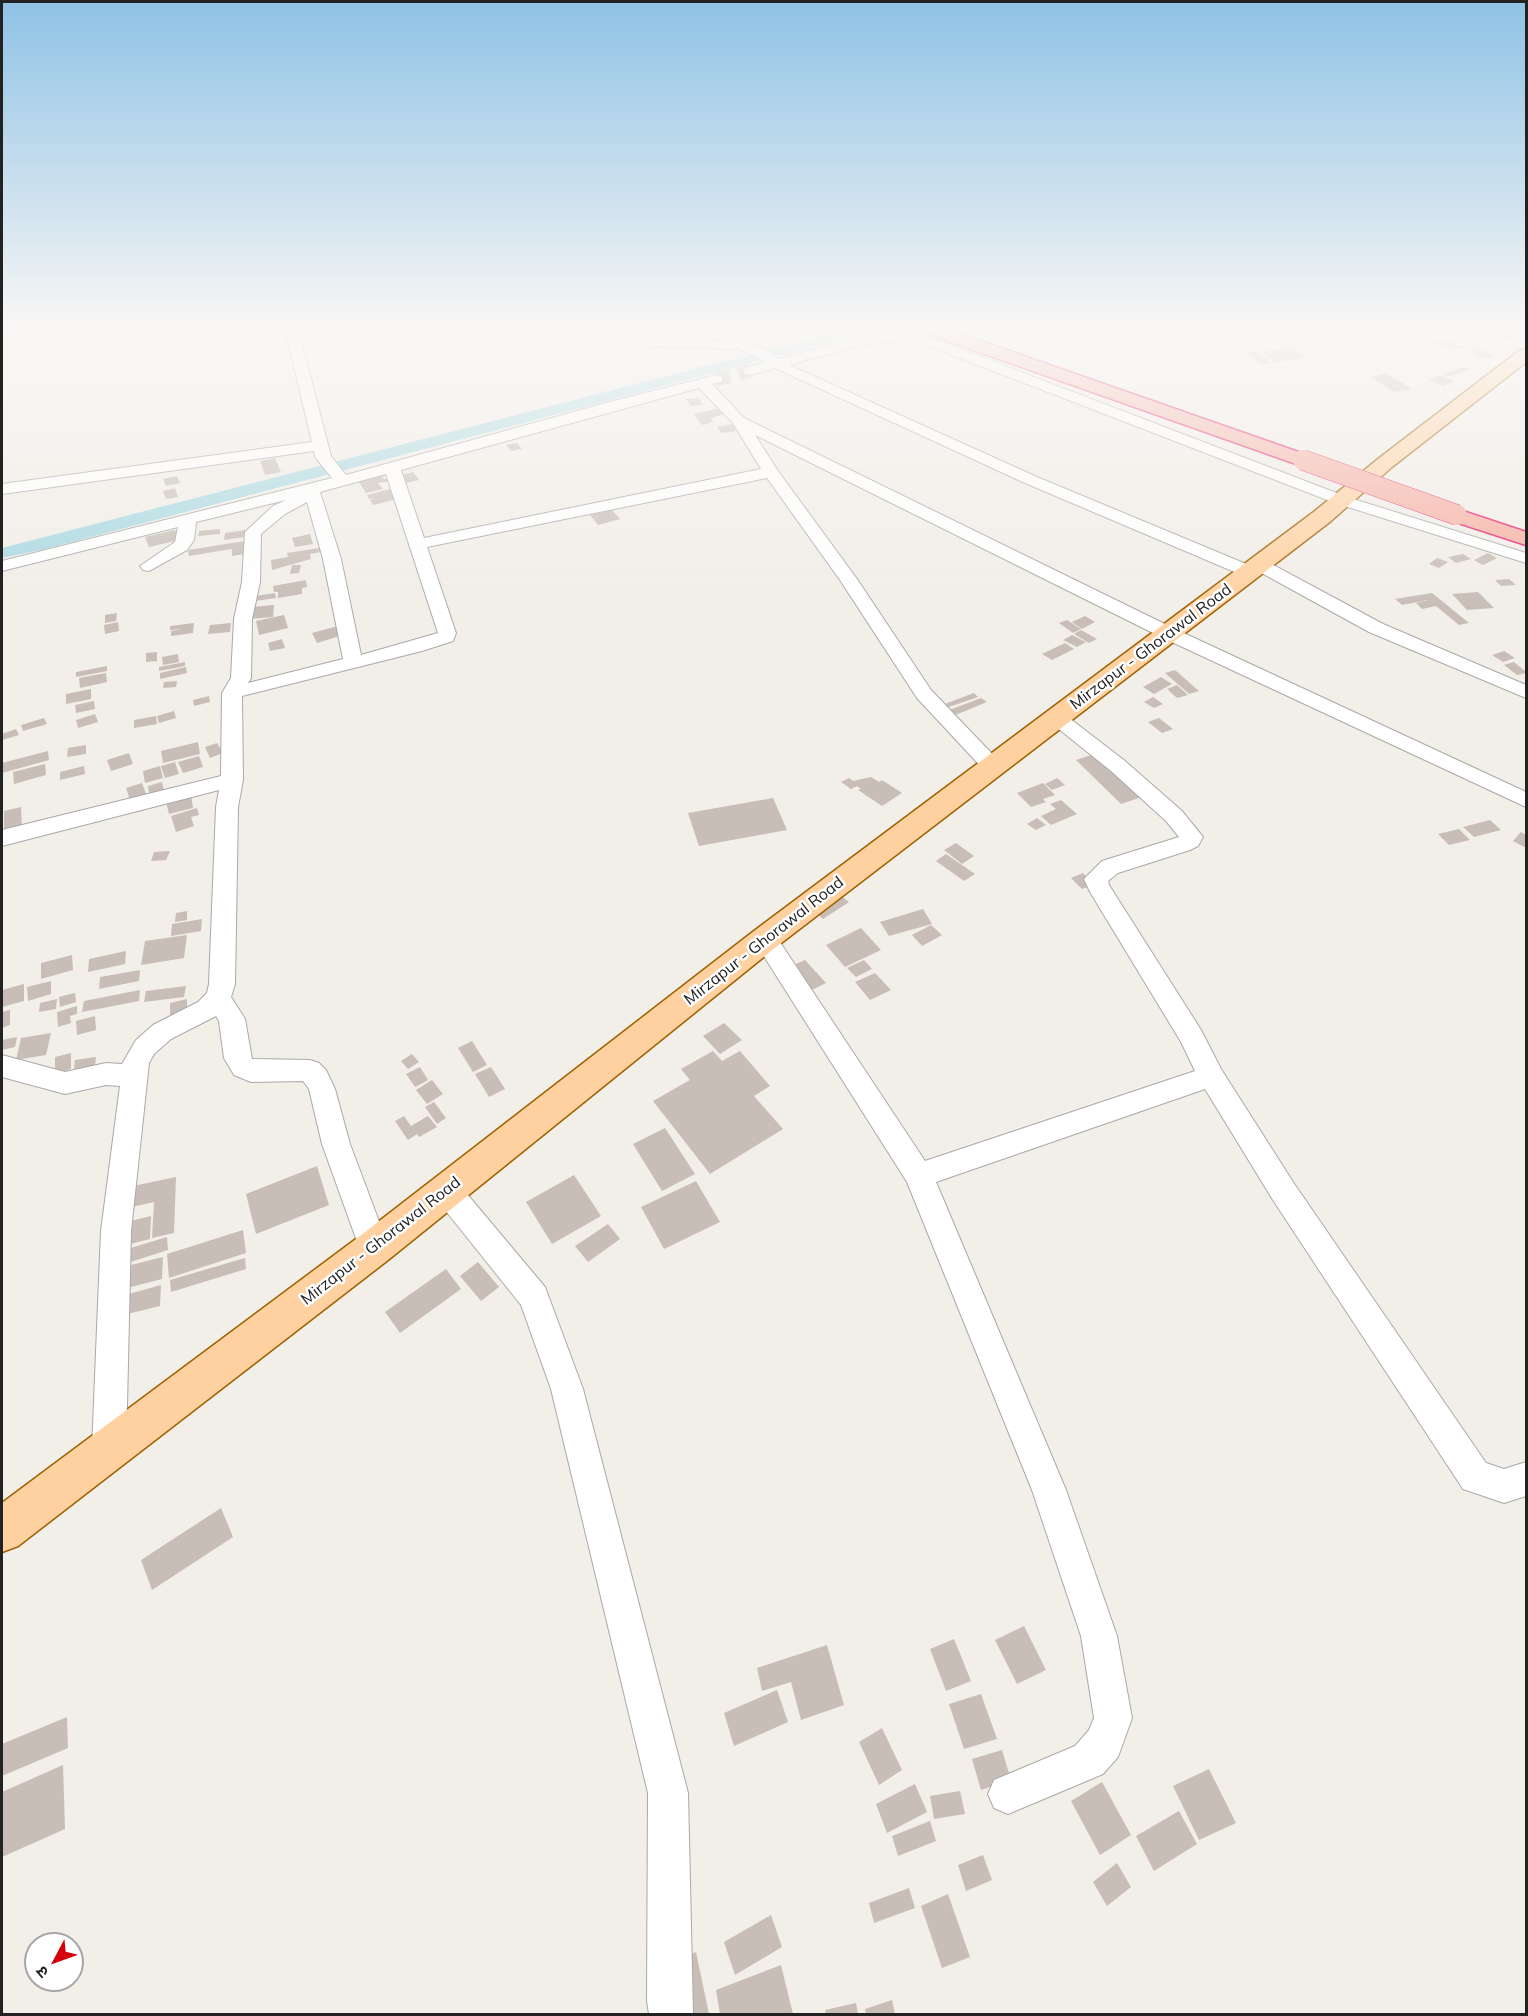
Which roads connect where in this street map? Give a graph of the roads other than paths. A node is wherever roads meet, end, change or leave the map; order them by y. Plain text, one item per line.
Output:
1 (314, 419) edge
2 (565, 419) edge
3 (737, 419) edge
4 (900, 419) edge
5 (1130, 419) edge
6 (1187, 419) edge
7 (1237, 419) edge
8 (1444, 419) edge
9 (739, 422) junction
10 (322, 451) junction
11 (392, 468) junction
12 (771, 472) junction
13 (339, 476) junction
14 (2, 489) edge
15 (312, 489) junction
16 (1341, 500) junction
17 (1506, 510) dead end
18 (188, 519) junction
19 (1527, 539) edge
20 (418, 544) junction
21 (1527, 558) edge
22 (2, 566) edge
23 (149, 566) dead end
24 (1254, 568) junction
25 (1168, 633) junction
26 (353, 662) junction
27 (1527, 692) edge
28 (232, 693) junction
29 (1057, 718) junction
30 (992, 766) junction
31 (232, 780) junction
32 (1527, 800) edge
33 (2, 838) edge
34 (765, 939) junction
35 (218, 998) junction
36 (2, 1066) edge
37 (134, 1076) junction
38 (1211, 1076) junction
39 (919, 1176) junction
40 (447, 1191) junction
41 (374, 1248) junction
42 (108, 1449) junction
43 (1527, 1479) edge
44 (2, 1530) edge
45 (1008, 1794) dead end
46 (671, 2014) edge

1 - 10 street
2 - 11 street
3 - 9 street
4 - 24 street
5 - 16 street
6 - 19 highway, bridge
7 - 17 highway
8 - 16 main road, Mirzapur - Ghorawal Road
9 - 12 street
9 - 25 street
10 - 13 street
10 - 14 street
11 - 13 street
11 - 20 street
12 - 20 street
12 - 30 street
13 - 15 street
15 - 18 street
15 - 26 street
15 - 28 street
16 - 21 street
16 - 24 main road, Mirzapur - Ghorawal Road
18 - 22 street
18 - 23 street
20 - 26 street
24 - 25 main road, Mirzapur - Ghorawal Road
24 - 27 street
25 - 29 main road, Mirzapur - Ghorawal Road
25 - 32 street
26 - 28 street
28 - 31 street
29 - 30 main road, Mirzapur - Ghorawal Road
29 - 38 street
30 - 34 main road, Mirzapur - Ghorawal Road
31 - 33 street
31 - 35 street
34 - 39 street
34 - 40 main road, Mirzapur - Ghorawal Road
35 - 37 street
35 - 41 street
36 - 37 street
37 - 42 street
38 - 39 street
38 - 43 street
39 - 45 street
40 - 41 main road, Mirzapur - Ghorawal Road
40 - 46 street
41 - 42 main road, Mirzapur - Ghorawal Road
42 - 44 main road, Mirzapur - Ghorawal Road

